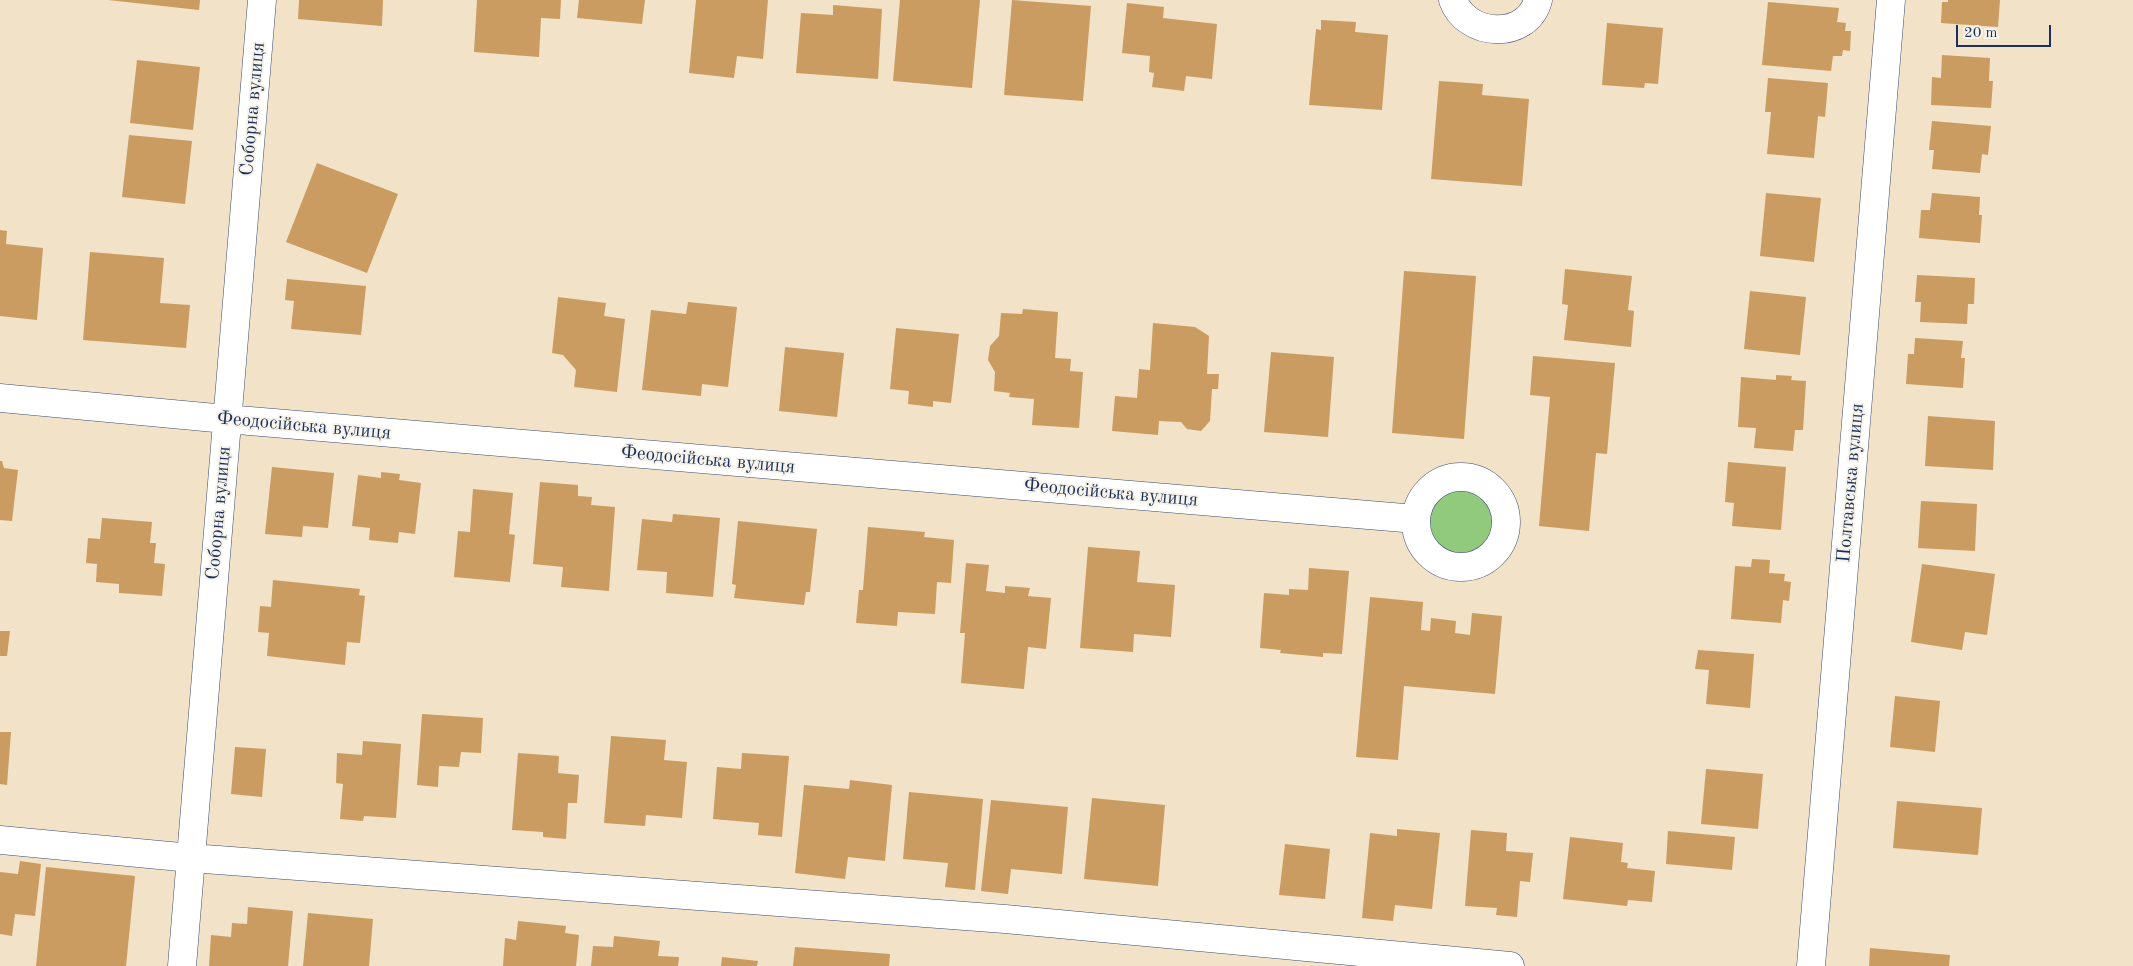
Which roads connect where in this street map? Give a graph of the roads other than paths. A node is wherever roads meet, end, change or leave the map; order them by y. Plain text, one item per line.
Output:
1 (262, 0) edge
2 (1453, 0) edge
3 (1538, 0) edge
4 (1891, 0) edge
5 (0, 398) edge
6 (226, 419) junction
7 (1416, 519) dead end
8 (0, 840) edge
9 (191, 858) junction
10 (182, 966) edge
11 (1510, 966) edge
12 (1811, 966) edge

1 - 6 street, Соборна вулиця
2 - 3 street
4 - 12 street, Полтавська вулиця
5 - 6 street, Феодосійська вулиця
6 - 7 street, Феодосійська вулиця
6 - 9 street, Соборна вулиця
8 - 9 street
9 - 10 street, Соборна вулиця
9 - 11 street

